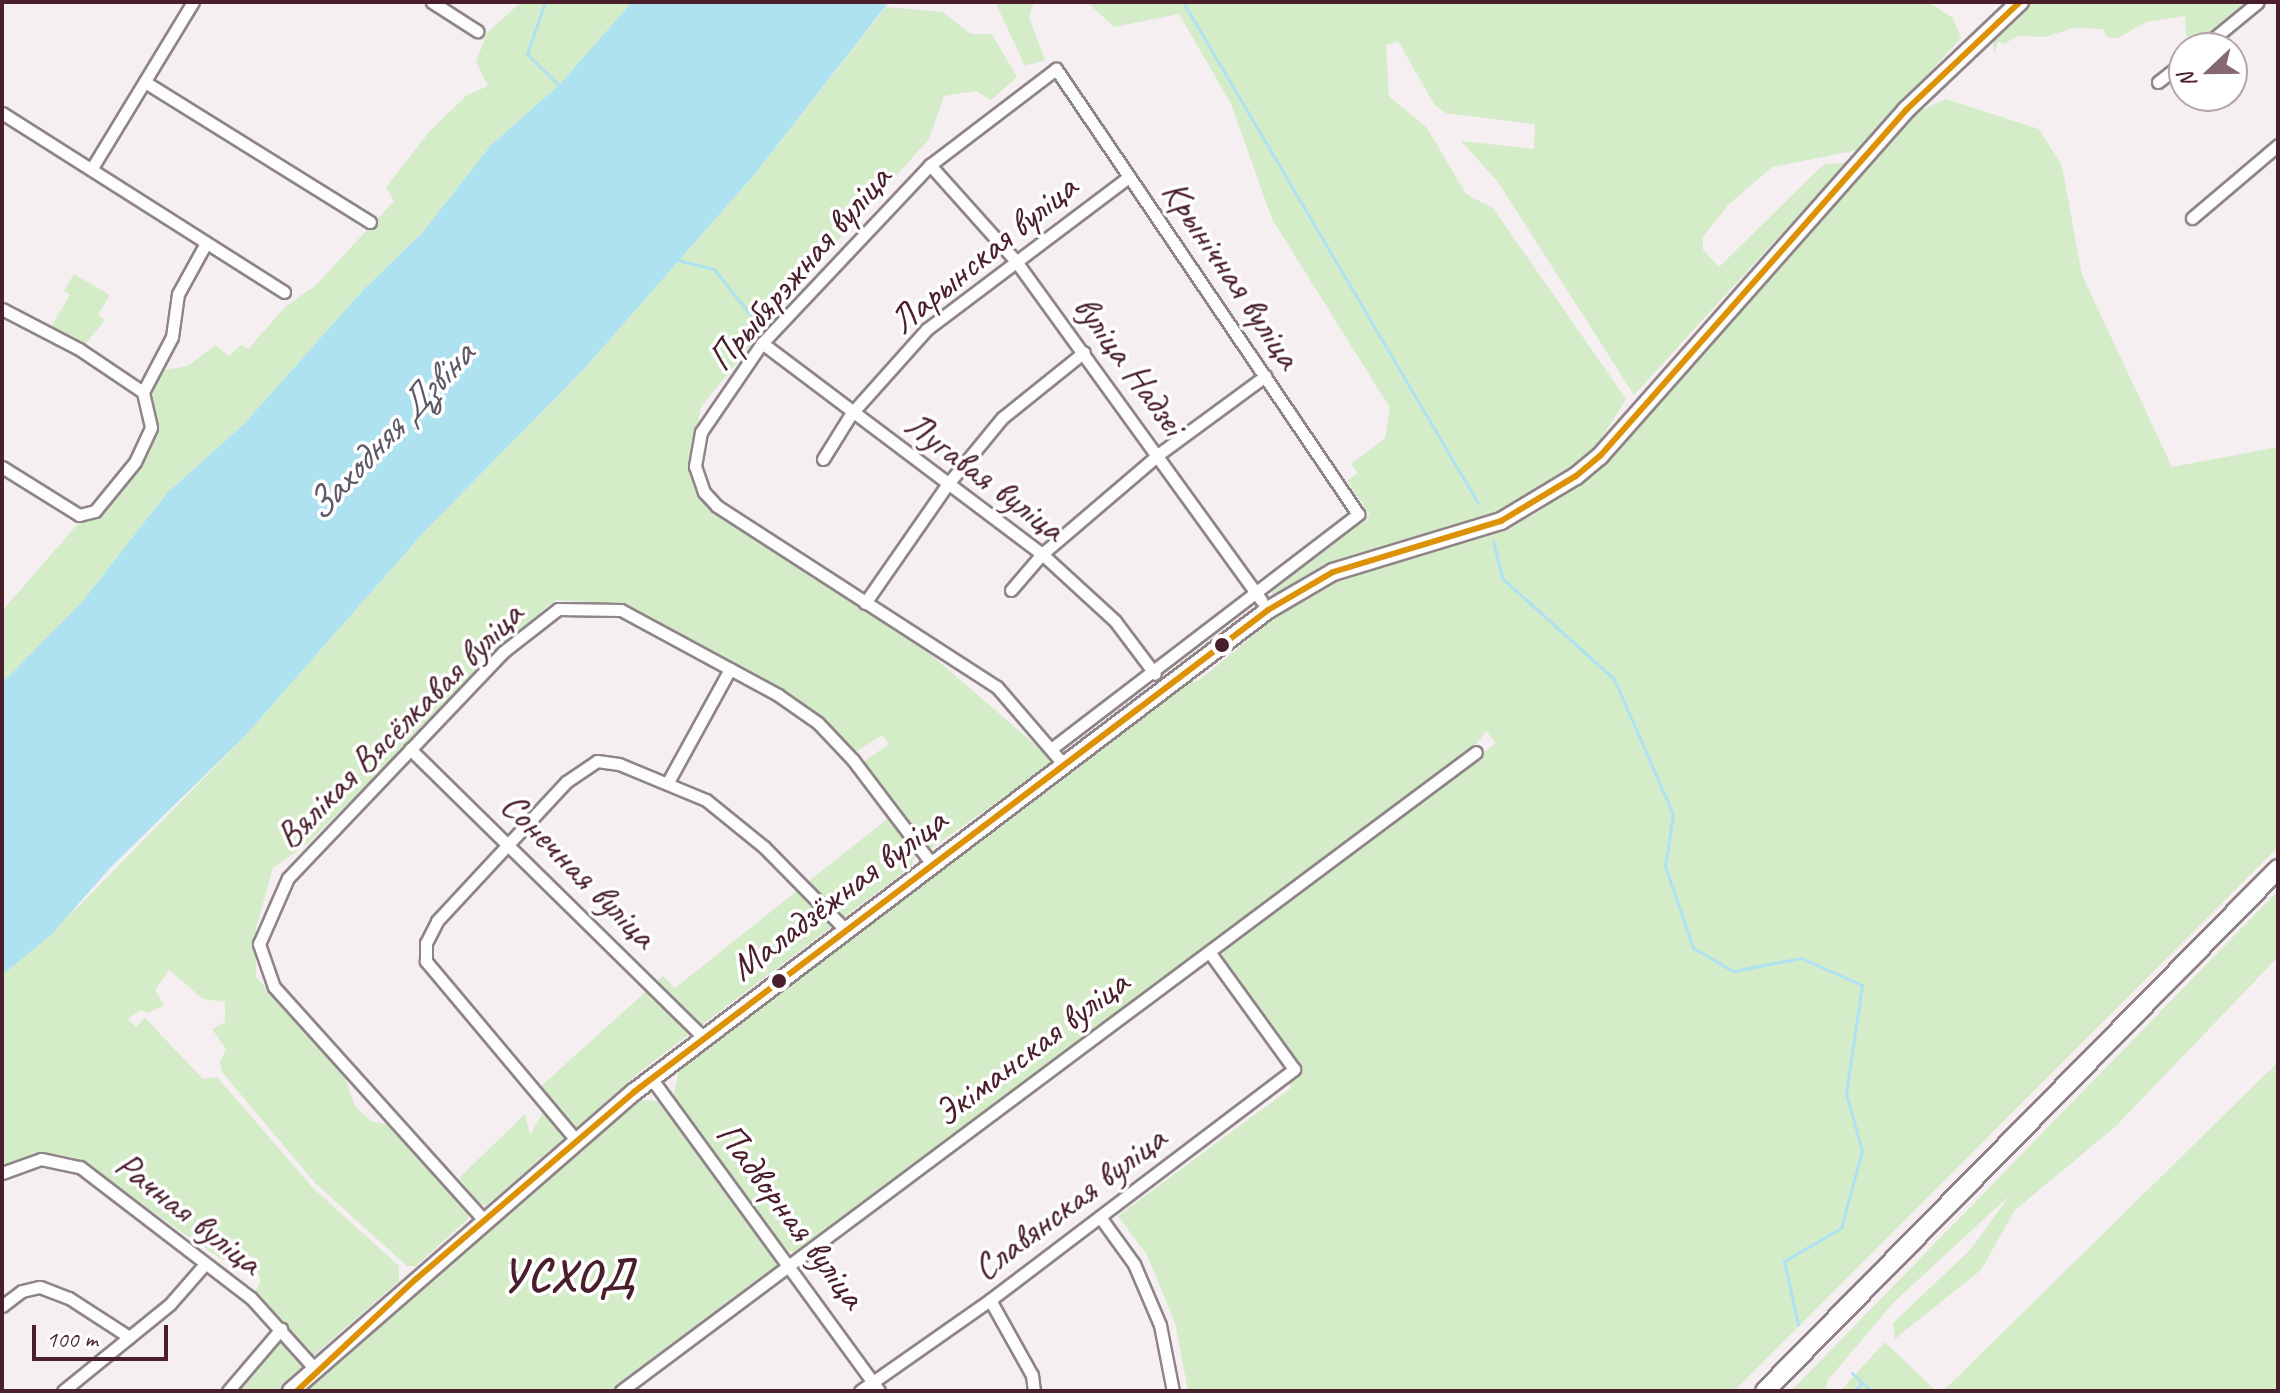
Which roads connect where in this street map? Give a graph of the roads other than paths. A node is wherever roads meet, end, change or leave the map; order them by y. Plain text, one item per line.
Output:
1 (193, 2) edge
2 (432, 2) edge
3 (2020, 2) edge
4 (2258, 2) edge
5 (477, 31) dead end
6 (2221, 32) edge
7 (1056, 69) joint
8 (2168, 74) edge
9 (145, 82) junction
10 (2158, 82) dead end
11 (2, 113) edge
12 (2278, 145) edge
13 (930, 165) junction
14 (92, 168) junction
15 (1129, 177) junction
16 (2192, 218) dead end
17 (370, 222) dead end
18 (206, 243) junction
19 (1015, 260) junction
20 (284, 292) dead end
21 (2, 309) edge
22 (762, 343) junction
23 (1084, 352) junction
24 (1265, 376) junction
25 (143, 392) junction
26 (851, 414) junction
27 (1159, 454) junction
28 (823, 459) dead end
29 (2, 467) edge
30 (947, 485) junction
31 (1042, 554) junction
32 (1011, 590) dead end
33 (1257, 594) junction
34 (865, 603) junction
35 (1268, 610) junction
36 (730, 669) junction
37 (1155, 674) junction
38 (410, 749) junction
39 (1051, 749) junction
40 (1476, 752) dead end
41 (1064, 765) junction
42 (668, 782) junction
43 (509, 843) junction
44 (932, 864) junction
45 (2278, 869) edge
46 (844, 928) junction
47 (1210, 953) junction
48 (703, 1037) junction
49 (651, 1078) junction
50 (576, 1140) junction
51 (2, 1173) edge
52 (1100, 1217) junction
53 (483, 1219) junction
54 (205, 1264) junction
55 (792, 1265) junction
56 (990, 1300) junction
57 (2, 1306) edge
58 (281, 1329) junction
59 (129, 1337) junction
60 (315, 1369) junction
61 (877, 1386) edge
62 (63, 1391) edge
63 (228, 1391) edge
64 (294, 1391) edge
65 (621, 1391) edge
66 (860, 1391) edge
67 (1034, 1391) edge
68 (1173, 1391) edge
69 (1765, 1391) edge

1 - 9 street
2 - 5 street
3 - 35 main road, Маладзёжная вуліца
4 - 6 street
7 - 13 street, Прыбярэжная вуліца
7 - 15 street, Крынічная вуліца
8 - 10 street
9 - 14 street
9 - 17 street
11 - 14 street
12 - 16 street
13 - 19 street, вуліца Надзеі
13 - 22 street, Прыбярэжная вуліца
14 - 18 street
15 - 19 street, Ларынская вуліца
15 - 24 street, Крынічная вуліца
18 - 20 street
18 - 25 street
19 - 23 street, вуліца Надзеі
19 - 26 street, Ларынская вуліца
21 - 25 street
22 - 26 street, Лугавая вуліца
22 - 34 street, Прыбярэжная вуліца
23 - 27 street, вуліца Надзеі
23 - 30 street
24 - 27 street
24 - 33 street, Крынічная вуліца
25 - 29 street
26 - 28 street, Ларынская вуліца
26 - 30 street, Лугавая вуліца
27 - 31 street
27 - 33 street, вуліца Надзеі
30 - 31 street, Лугавая вуліца
30 - 34 street
31 - 32 street
31 - 37 street, Лугавая вуліца
33 - 35 street, вуліца Надзеі
33 - 37 street
34 - 39 street, Прыбярэжная вуліца
35 - 41 main road, Маладзёжная вуліца
36 - 38 street, Вялікая Вясёлкавая вуліца
36 - 42 street
36 - 44 street, Вялікая Вясёлкавая вуліца
37 - 39 street
38 - 43 street, Сонечная вуліца
38 - 53 street, Вялікая Вясёлкавая вуліца
39 - 41 street, Прыбярэжная вуліца
40 - 47 street, Экіманская вуліца
41 - 44 main road, Маладзёжная вуліца
42 - 43 street
42 - 46 street
43 - 48 street, Сонечная вуліца
43 - 50 street
44 - 46 main road, Маладзёжная вуліца
45 - 69 main road
46 - 48 main road, Маладзёжная вуліца
47 - 52 street, Славянская вуліца
47 - 55 street, Экіманская вуліца
48 - 49 main road, Маладзёжная вуліца
49 - 50 main road, Маладзёжная вуліца
49 - 55 street, Падворная вуліца
50 - 53 main road, Маладзёжная вуліца
51 - 54 street, Рачная вуліца
52 - 56 street, Славянская вуліца
52 - 68 street
53 - 60 main road, Маладзёжная вуліца
54 - 58 street, Рачная вуліца
54 - 59 street
55 - 61 street, Падворная вуліца
55 - 65 street, Экіманская вуліца
56 - 61 street, Славянская вуліца
56 - 67 street
57 - 59 street
58 - 60 street, Рачная вуліца
58 - 63 street
59 - 62 street
60 - 64 main road, Маладзёжная вуліца
61 - 66 street, Славянская вуліца

